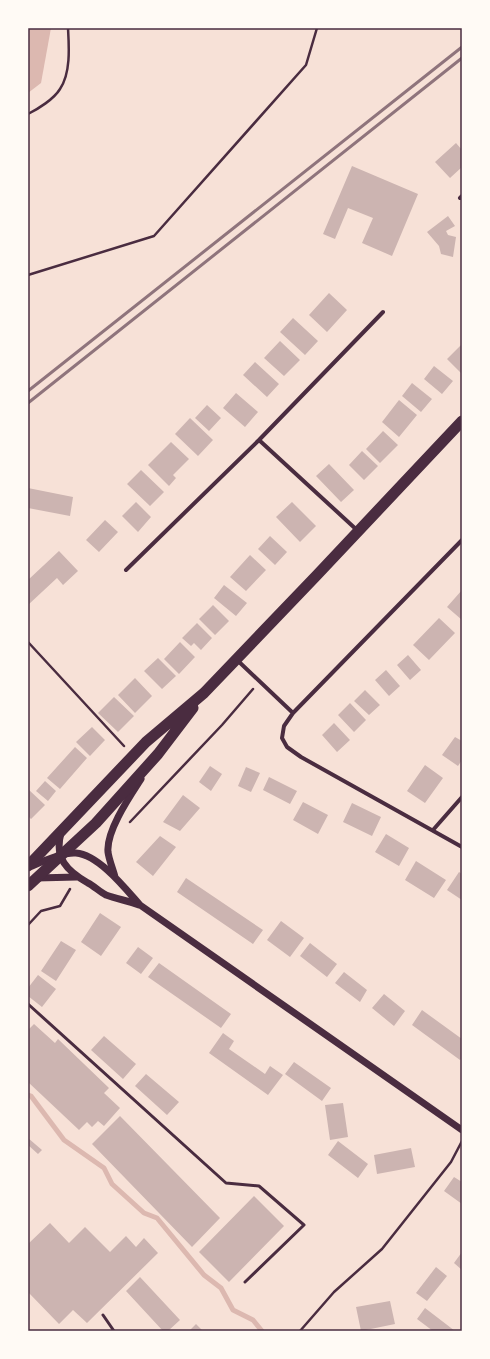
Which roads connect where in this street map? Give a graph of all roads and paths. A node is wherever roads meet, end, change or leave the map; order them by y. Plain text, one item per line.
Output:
1 (68, 28) edge
2 (317, 28) edge
3 (28, 114) edge
4 (28, 275) edge
5 (383, 312) dead end
6 (462, 420) edge
7 (259, 440) junction
8 (358, 532) junction
9 (462, 540) edge
10 (126, 570) dead end
11 (28, 642) edge
12 (236, 659) junction
13 (261, 682) junction
14 (204, 693) junction
15 (293, 713) junction
16 (158, 754) junction
17 (132, 756) junction
18 (462, 797) edge
19 (127, 825) dead end
20 (62, 830) junction
21 (433, 830) junction
22 (462, 846) edge
23 (61, 856) junction
24 (28, 867) edge
25 (77, 877) junction
26 (115, 877) junction
27 (36, 878) junction
28 (28, 886) edge
29 (140, 905) junction
30 (28, 1004) edge
31 (462, 1130) edge
32 (462, 1140) edge
33 (245, 1282) dead end
34 (103, 1315) dead end
35 (114, 1331) edge
36 (300, 1331) edge

1 - 3 path
2 - 4 path
5 - 7 street
6 - 8 highway
7 - 8 street
7 - 10 street
8 - 12 highway
9 - 15 street
11 - 17 path
12 - 13 street
12 - 14 highway
13 - 15 street
13 - 19 path
14 - 16 highway
14 - 17 highway
15 - 21 street
16 - 23 highway
16 - 26 street
17 - 20 highway
18 - 21 street
20 - 23 street
20 - 24 highway
21 - 22 street
23 - 24 street
23 - 25 street
23 - 26 street
23 - 27 highway
25 - 27 street
25 - 29 street
26 - 29 street
27 - 28 highway
29 - 31 street
30 - 33 lane
32 - 36 path
34 - 35 lane

